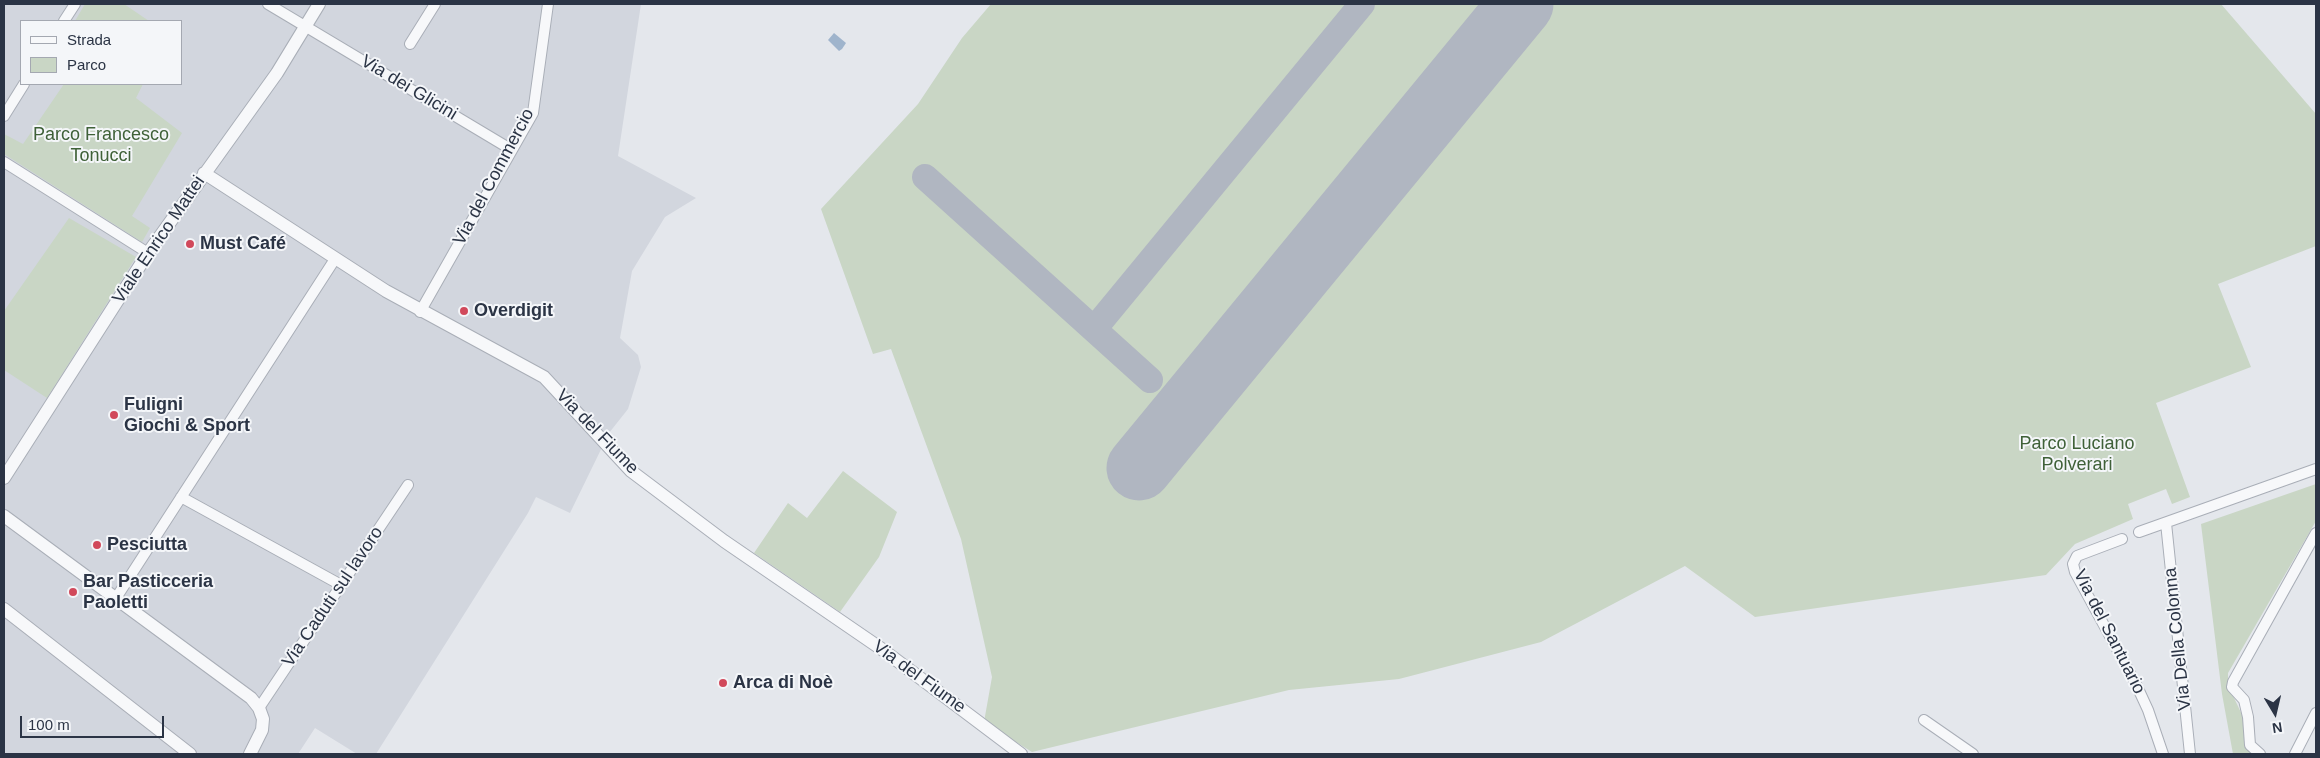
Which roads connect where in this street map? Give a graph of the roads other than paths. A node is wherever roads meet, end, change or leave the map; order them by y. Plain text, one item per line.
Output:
1 (75, 4) edge
2 (268, 4) edge
3 (319, 4) edge
4 (435, 4) edge
5 (548, 4) edge
6 (65, 20) edge
7 (306, 26) junction
8 (410, 44) dead end
9 (23, 85) edge
10 (4, 116) edge
11 (512, 150) junction
12 (4, 162) edge
13 (204, 173) junction
14 (148, 253) junction
15 (335, 258) junction
16 (420, 312) junction
17 (2316, 469) edge
18 (4, 478) edge
19 (408, 485) dead end
20 (181, 497) junction
21 (4, 516) edge
22 (2166, 523) junction
23 (2140, 532) dead end
24 (2316, 533) edge
25 (2122, 539) dead end
26 (341, 585) junction
27 (116, 598) junction
28 (4, 609) edge
29 (259, 708) junction
30 (1924, 720) dead end
31 (2315, 720) edge
32 (190, 754) edge
33 (250, 754) edge
34 (1021, 754) edge
35 (1974, 754) edge
36 (2163, 754) edge
37 (2190, 754) edge
38 (2260, 754) edge
39 (2295, 754) edge

1 - 6 street
2 - 7 street, Via dei Glicini
3 - 7 street, Viale Enrico Mattei
4 - 8 street
5 - 11 street, Via del Commercio
7 - 11 street, Via dei Glicini
7 - 13 street, Viale Enrico Mattei
9 - 10 street
11 - 16 street, Via del Commercio
12 - 14 street
13 - 14 street, Viale Enrico Mattei
13 - 15 street, Via del Fiume
14 - 18 street, Viale Enrico Mattei
15 - 16 street, Via del Fiume
15 - 20 street
16 - 34 street, Via del Fiume
17 - 22 street
19 - 26 street, Via Caduti sul lavoro
20 - 26 street
20 - 27 street
21 - 27 street
22 - 23 street
22 - 37 street, Via Della Colonna
24 - 38 street
25 - 36 street, Via del Santuario
26 - 29 street, Via Caduti sul lavoro
27 - 29 street
28 - 32 street
29 - 33 street
30 - 35 street
31 - 39 street

